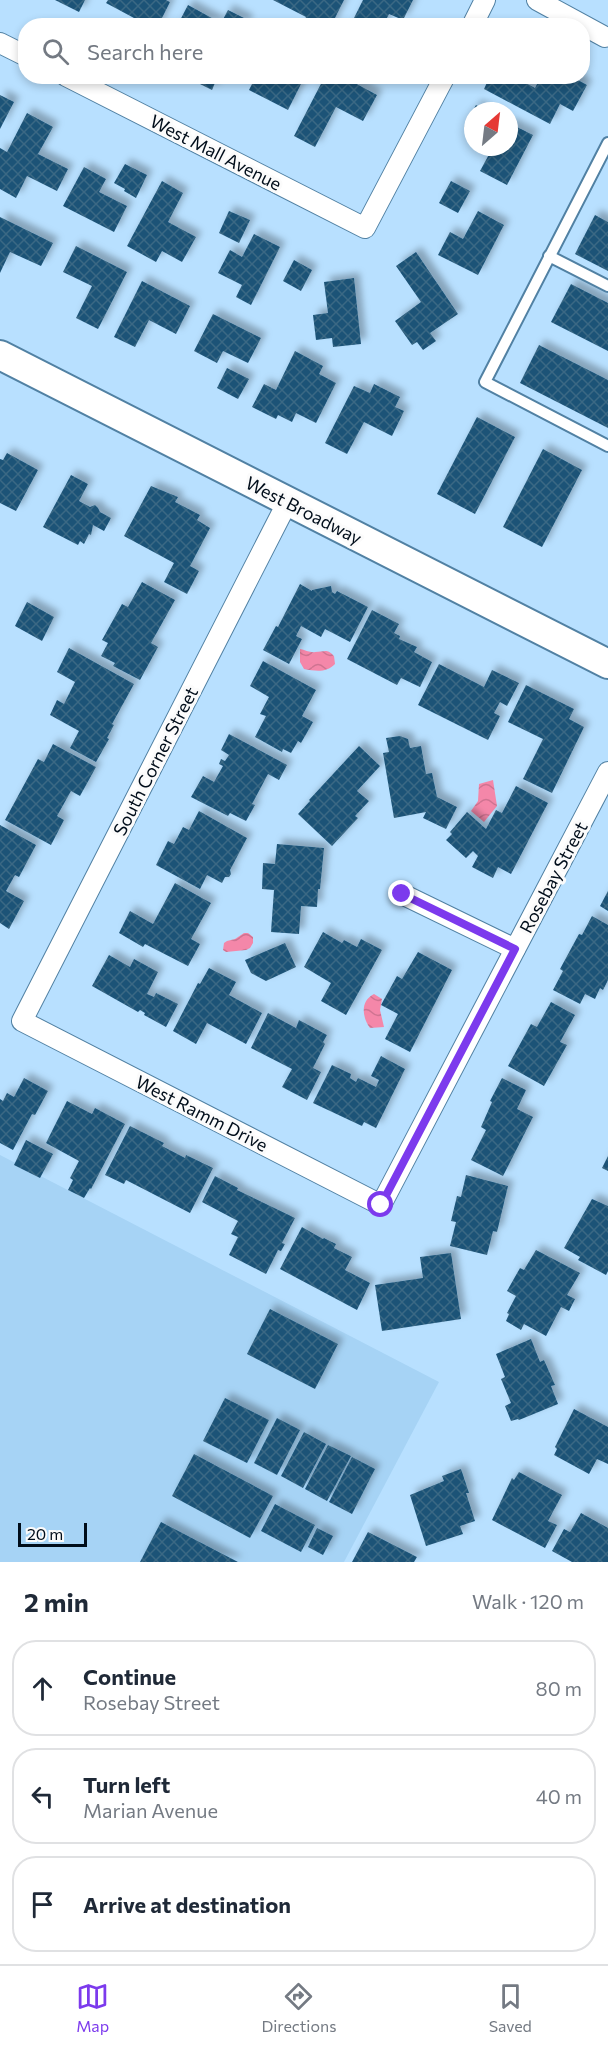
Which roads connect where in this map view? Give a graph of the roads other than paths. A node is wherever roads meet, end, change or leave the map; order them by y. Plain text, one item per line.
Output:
1 (485, 0) edge
2 (537, 0) edge
3 (476, 18) edge
4 (570, 18) edge
5 (590, 29) edge
6 (605, 37) dead end
7 (0, 43) edge
8 (18, 52) edge
9 (82, 84) edge
10 (441, 84) edge
11 (608, 143) edge
12 (549, 256) junction
13 (608, 286) edge
14 (0, 355) edge
15 (608, 446) edge
16 (288, 501) junction
17 (608, 664) edge
18 (608, 772) edge
19 (402, 894) dead end
20 (515, 949) junction
21 (22, 1021) joint
22 (381, 1205) joint

1 - 3 street
2 - 4 street
5 - 6 street
7 - 8 street
9 - 10 street, West Mall Avenue
11 - 12 lane
12 - 13 lane
12 - 15 lane
14 - 16 main road, West Broadway
16 - 17 main road, West Broadway
16 - 21 street, South Corner Street
18 - 20 street, Rosebay Street
19 - 20 street
20 - 22 street, Rosebay Street
21 - 22 street, West Ramm Drive

